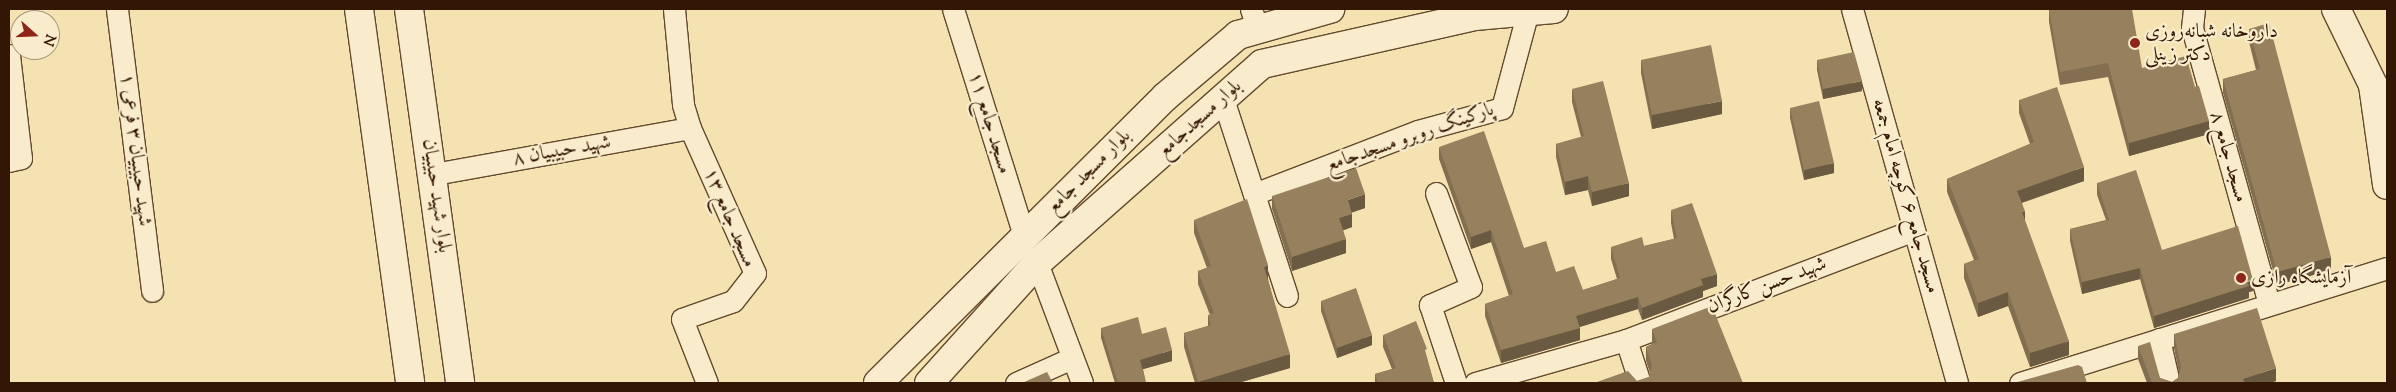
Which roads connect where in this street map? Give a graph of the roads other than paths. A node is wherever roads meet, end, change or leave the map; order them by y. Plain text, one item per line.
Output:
1 (118, 9) edge
2 (359, 9) edge
3 (409, 9) edge
4 (674, 9) edge
5 (953, 9) edge
6 (1330, 9) edge
7 (1852, 9) edge
8 (2194, 9) edge
9 (2336, 9) edge
10 (1541, 10) edge
11 (1254, 19) edge
12 (9, 55) edge
13 (1223, 99) junction
14 (690, 128) junction
15 (9, 161) edge
16 (434, 174) junction
17 (2387, 185) edge
18 (1436, 193) dead end
19 (1254, 194) junction
20 (1914, 230) junction
21 (1024, 236) junction
22 (1036, 263) junction
23 (2387, 268) edge
24 (152, 291) dead end
25 (1287, 296) dead end
26 (2270, 304) junction
27 (2159, 339) junction
28 (1626, 340) junction
29 (1072, 358) junction
30 (410, 383) edge
31 (460, 383) edge
32 (706, 383) edge
33 (878, 383) edge
34 (929, 383) edge
35 (1016, 383) edge
36 (1082, 383) edge
37 (1456, 383) edge
38 (1475, 383) edge
39 (1640, 383) edge
40 (1957, 383) edge
41 (2020, 383) edge
42 (2169, 383) edge

1 - 24 street, شهید حبیبیان ۳ فرعی ۱
2 - 30 main road
3 - 16 main road, بلوار شهید حبیبیان
4 - 14 street
5 - 21 street, مسجد جامع ۱۱
6 - 11 main road, بلوار مسجد جامع
7 - 20 street, مسجد جامع ۶ کوچه امام جمعه
8 - 26 street, مسجد جامع ۸
9 - 17 main road
10 - 13 main road, بلوار مسجدجامع
10 - 19 street, پارکینگ روبرو مسجدجامع
11 - 21 main road, بلوار مسجد جامع
12 - 15 street
13 - 19 street
13 - 22 main road, بلوار مسجدجامع
14 - 16 street, شهید حبیبیان ۸
14 - 32 street, مسجد جامع ۱۳
16 - 31 main road, بلوار شهید حبیبیان
18 - 37 street
19 - 25 street
20 - 28 street, شهید حسن کارگران
20 - 40 street, مسجد جامع ۶ کوچه امام جمعه
21 - 33 main road, بلوار مسجد جامع
22 - 29 street
22 - 34 main road, بلوار مسجدجامع
23 - 26 street
26 - 27 street
27 - 41 street
27 - 42 street
28 - 38 street, شهید حسن کارگران
28 - 39 street
29 - 35 street
29 - 36 street

